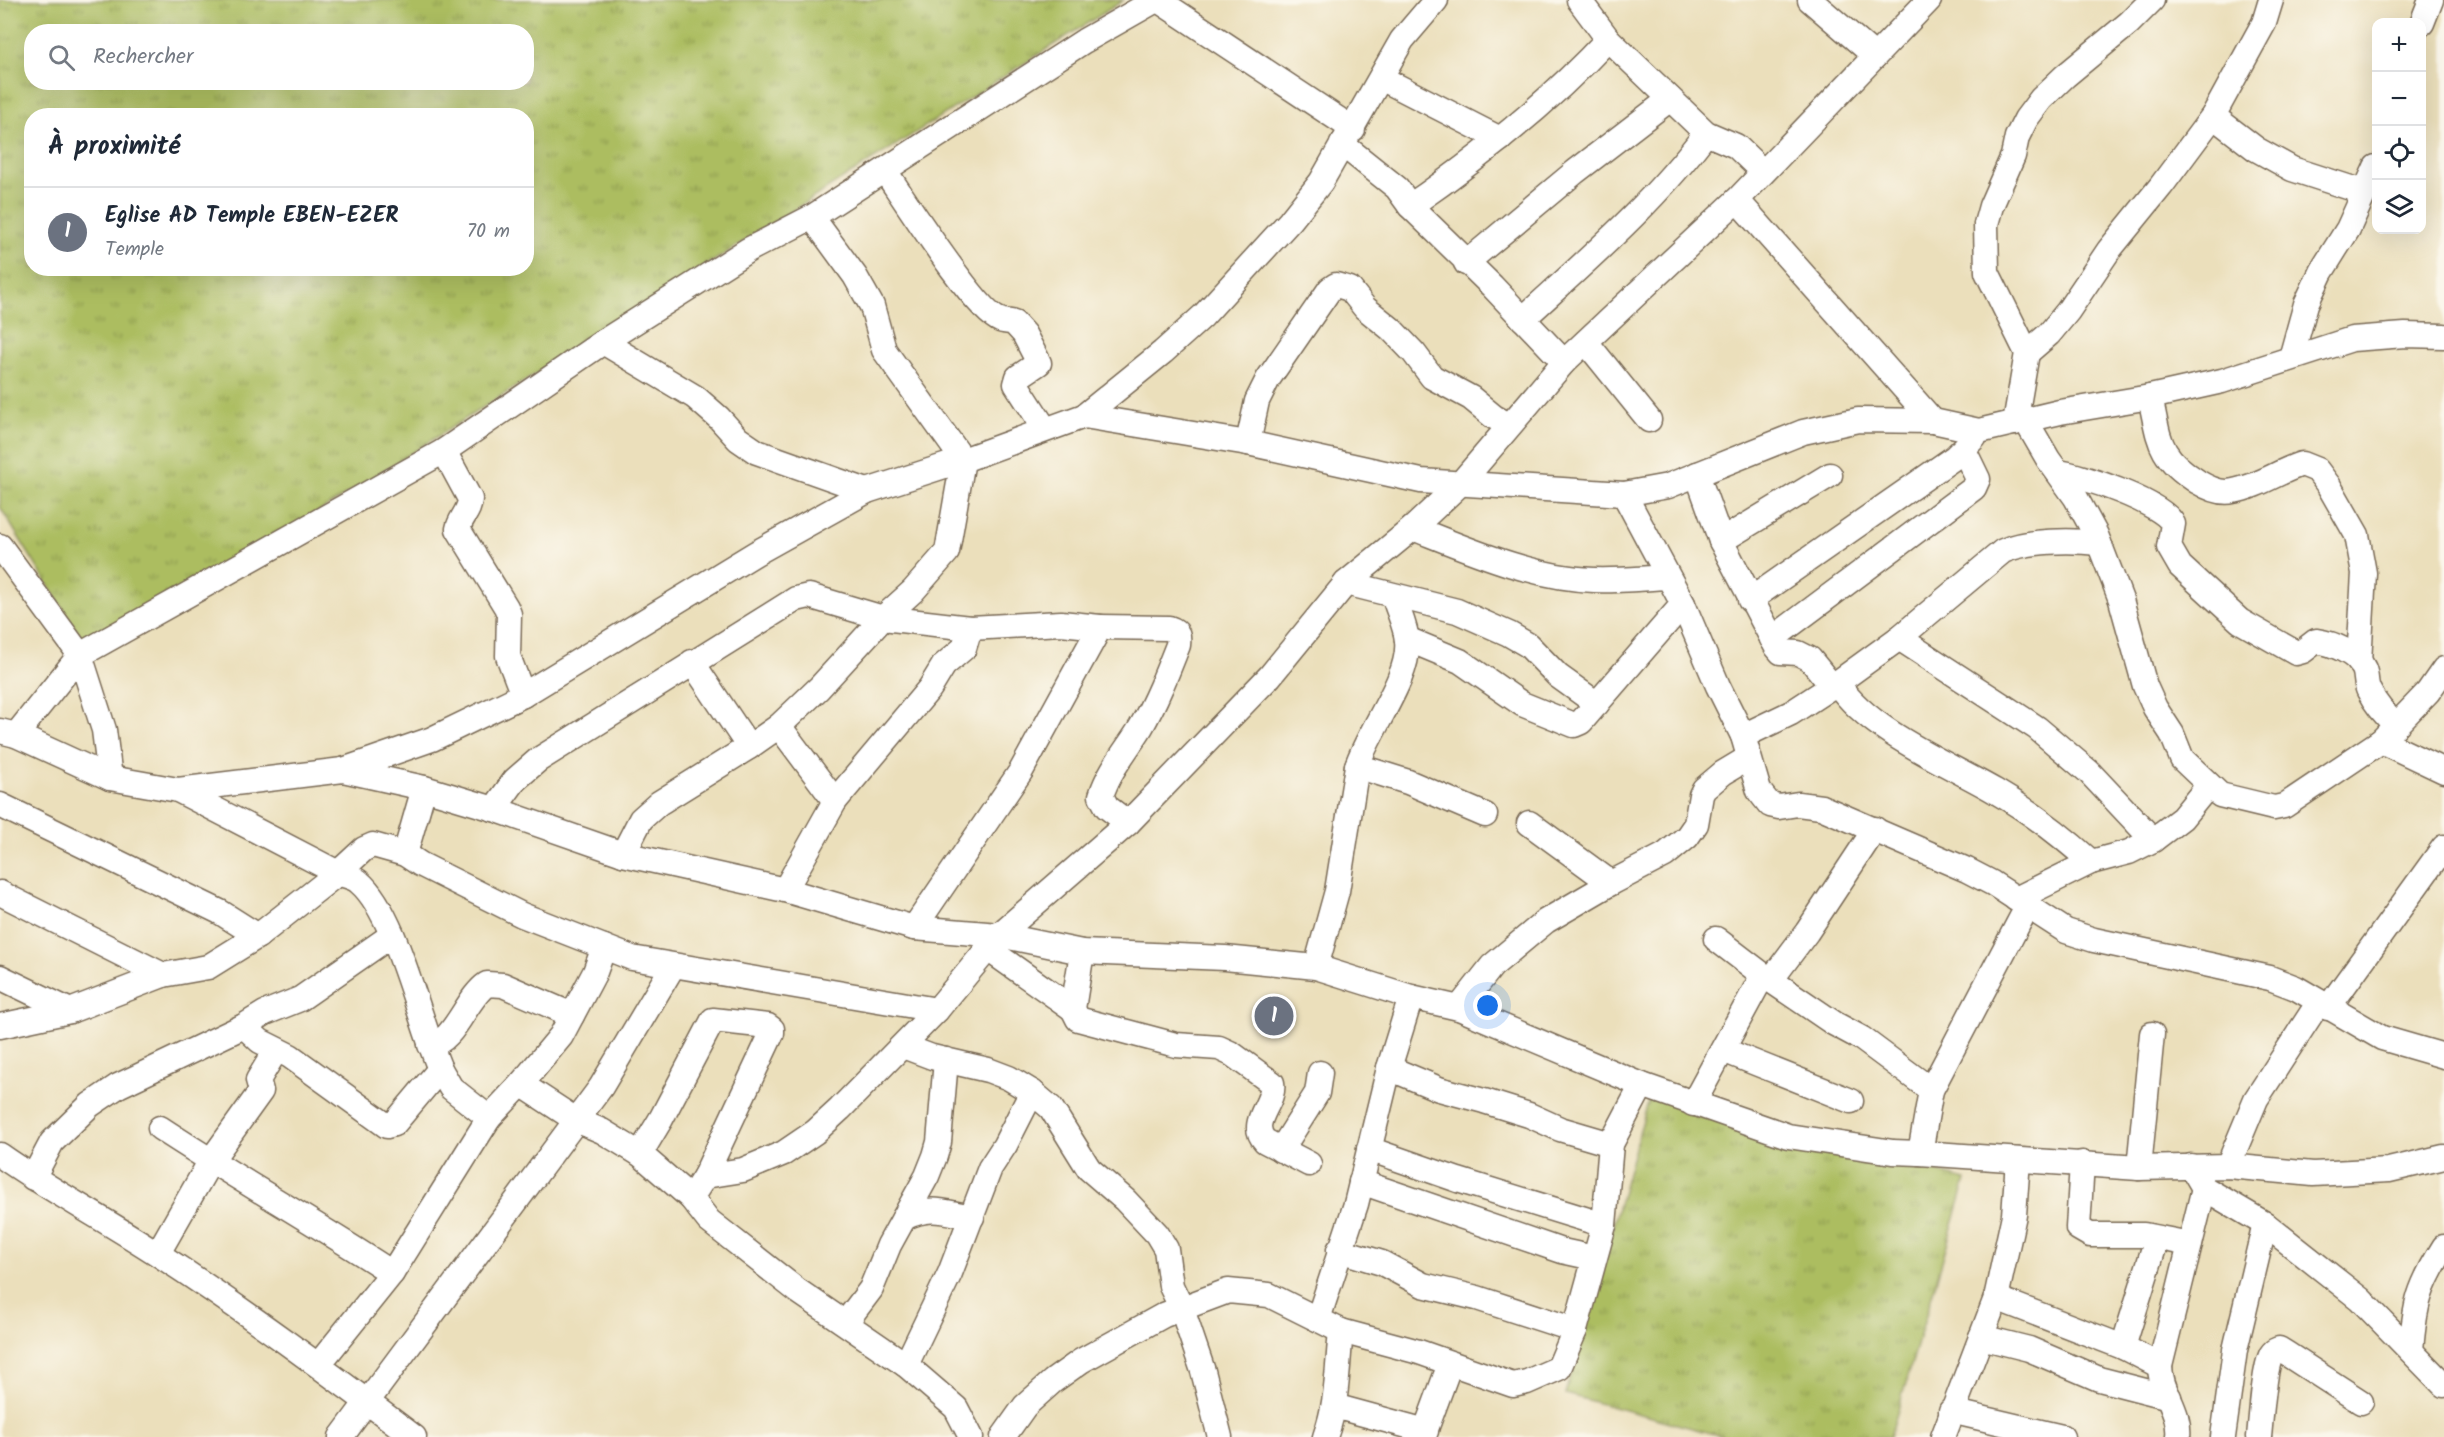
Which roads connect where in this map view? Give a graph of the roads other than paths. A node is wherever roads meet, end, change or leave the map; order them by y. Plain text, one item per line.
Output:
1 (1157, 0) edge
2 (1436, 0) edge
3 (1579, 0) edge
4 (1810, 0) edge
5 (1929, 0) edge
6 (2152, 0) edge
7 (2271, 0) edge
8 (2431, 0) edge
9 (2423, 18) edge
10 (1608, 39) junction
11 (1875, 56) junction
12 (1381, 78) junction
13 (1670, 99) junction
14 (2213, 116) junction
15 (1706, 134) junction
16 (1348, 136) junction
17 (1500, 139) junction
18 (885, 171) junction
19 (1763, 172) junction
20 (2372, 175) edge
21 (2363, 192) junction
22 (1737, 200) junction
23 (1410, 206) junction
24 (812, 217) junction
25 (1466, 262) junction
26 (1523, 319) junction
27 (2444, 336) edge
28 (603, 342) junction
29 (1586, 342) junction
30 (2027, 353) junction
31 (2290, 358) junction
32 (1564, 362) junction
33 (2150, 397) junction
34 (1084, 416) junction
35 (1649, 420) dead end
36 (1933, 421) junction
37 (2020, 422) junction
38 (1509, 426) junction
39 (1045, 429) junction
40 (1979, 431) junction
41 (1248, 443) junction
42 (1964, 450) junction
43 (444, 451) junction
44 (963, 460) junction
45 (2058, 472) junction
46 (1697, 474) junction
47 (1830, 475) dead end
48 (1461, 483) junction
49 (867, 491) junction
50 (1624, 494) junction
51 (1413, 528) junction
52 (1721, 542) junction
53 (2099, 543) junction
54 (0, 546) edge
55 (1668, 577) junction
56 (1346, 583) junction
57 (1394, 597) junction
58 (1750, 600) junction
59 (1683, 604) junction
60 (883, 618) junction
61 (1100, 627) junction
62 (970, 628) junction
63 (1899, 638) junction
64 (1407, 639) junction
65 (1772, 639) junction
66 (80, 654) junction
67 (692, 662) junction
68 (2360, 662) junction
69 (2444, 669) edge
70 (1835, 685) junction
71 (523, 695) junction
72 (1598, 704) junction
73 (779, 726) junction
74 (8, 733) edge
75 (2388, 733) junction
76 (749, 747) junction
77 (1745, 747) junction
78 (1357, 766) junction
79 (343, 770) junction
80 (2444, 771) edge
81 (110, 778) junction
82 (2208, 786) junction
83 (424, 788) junction
84 (178, 790) junction
85 (835, 801) junction
86 (0, 805) edge
87 (494, 809) junction
88 (1485, 815) dead end
89 (1128, 823) junction
90 (1529, 824) dead end
91 (1875, 829) junction
92 (2152, 840) junction
93 (2444, 847) edge
94 (405, 854) junction
95 (623, 854) junction
96 (2091, 862) junction
97 (338, 873) junction
98 (1611, 883) junction
99 (785, 890) junction
100 (0, 893) edge
101 (2022, 903) junction
102 (914, 928) junction
103 (392, 935) junction
104 (258, 936) junction
105 (1716, 939) dead end
106 (994, 942) junction
107 (604, 947) junction
108 (1082, 952) junction
109 (673, 966) junction
110 (1316, 967) junction
111 (163, 975) junction
112 (0, 977) edge
113 (1767, 977) junction
114 (1411, 997) junction
115 (2323, 1005) junction
116 (1459, 1008) junction
117 (1073, 1009) junction
118 (937, 1010) junction
119 (70, 1011) junction
120 (572, 1015) junction
121 (0, 1026) edge
122 (244, 1026) junction
123 (2152, 1034) dead end
124 (429, 1045) junction
125 (903, 1046) junction
126 (276, 1050) junction
127 (1723, 1050) junction
128 (2444, 1056) edge
129 (946, 1060) junction
130 (1389, 1068) junction
131 (440, 1069) junction
132 (1320, 1073) dead end
133 (521, 1084) junction
134 (1642, 1085) junction
135 (1931, 1090) junction
136 (1032, 1092) junction
137 (1851, 1101) dead end
138 (1693, 1104) junction
139 (489, 1118) junction
140 (576, 1120) junction
141 (160, 1128) dead end
142 (1611, 1143) junction
143 (1369, 1149) junction
144 (1281, 1150) junction
145 (1920, 1153) junction
146 (640, 1154) junction
147 (0, 1155) edge
148 (2444, 1157) edge
149 (2018, 1160) junction
150 (210, 1162) junction
151 (2082, 1163) junction
152 (1309, 1164) dead end
153 (2191, 1166) junction
154 (2228, 1166) junction
155 (2139, 1168) junction
156 (705, 1176) junction
157 (33, 1178) junction
158 (1361, 1182) junction
159 (2204, 1188) junction
160 (691, 1198) junction
161 (972, 1217) junction
162 (904, 1218) junction
163 (2265, 1224) junction
164 (1604, 1225) junction
165 (2157, 1238) junction
166 (2190, 1244) junction
167 (2444, 1247) edge
168 (1339, 1250) junction
169 (158, 1253) junction
170 (1594, 1258) junction
171 (392, 1274) junction
172 (1996, 1298) junction
173 (1182, 1309) junction
174 (1318, 1319) junction
175 (846, 1322) junction
176 (1575, 1330) junction
177 (1341, 1332) junction
178 (1981, 1337) junction
179 (2123, 1347) junction
180 (2427, 1356) edge
181 (318, 1364) junction
182 (1450, 1364) junction
183 (906, 1365) junction
184 (2160, 1366) junction
185 (2444, 1385) edge
186 (2169, 1397) junction
187 (366, 1401) junction
188 (2361, 1402) dead end
189 (1334, 1406) junction
190 (1951, 1411) junction
191 (1424, 1434) edge
192 (340, 1437) edge
193 (414, 1437) edge
194 (971, 1437) edge
195 (1003, 1437) edge
196 (1220, 1437) edge
197 (1325, 1437) edge
198 (1943, 1437) edge
199 (2062, 1437) edge
200 (2178, 1437) edge
201 (2223, 1437) edge
202 (2259, 1437) edge

1 - 16 street
1 - 18 street
2 - 12 street
3 - 10 street
4 - 11 street
5 - 11 street
6 - 30 street
7 - 14 street
8 - 9 street
10 - 13 street
10 - 17 street
11 - 19 street
12 - 16 street
12 - 17 street
13 - 15 street
13 - 25 street
14 - 21 street
14 - 30 street
15 - 19 street
15 - 26 street
16 - 23 street
16 - 34 street
17 - 23 street
18 - 24 street
18 - 39 street
19 - 22 street
20 - 21 street
21 - 31 street
22 - 29 street
22 - 36 street
23 - 25 street
24 - 28 street
24 - 44 street
25 - 26 street
26 - 32 street
27 - 31 street
28 - 43 street
28 - 49 street
29 - 32 street
29 - 35 street
30 - 37 street
31 - 33 street
32 - 38 street
33 - 37 street
33 - 68 street
34 - 39 street
34 - 41 street
36 - 40 street
36 - 46 street
37 - 40 street
37 - 45 street
38 - 41 street
38 - 48 street
39 - 44 street
40 - 42 street
41 - 48 street
42 - 58 street
42 - 65 street
43 - 66 street
43 - 71 street
44 - 49 street
44 - 60 street
45 - 53 street
45 - 68 street
46 - 50 street
46 - 52 street
47 - 52 street
48 - 50 street
48 - 51 street
49 - 71 street
50 - 55 street
51 - 55 street
51 - 56 street
52 - 58 street
53 - 63 street
53 - 82 street
54 - 66 street
55 - 59 street
56 - 57 street
56 - 89 street
57 - 64 street
57 - 72 street
58 - 65 street
59 - 72 street
59 - 77 street
60 - 62 street
60 - 67 street
60 - 73 street
61 - 62 street
61 - 89 street
61 - 102 street
62 - 85 street
63 - 70 street
63 - 92 street
64 - 72 street
64 - 78 street
65 - 70 street
66 - 74 street
66 - 81 street
67 - 76 street
67 - 87 street
68 - 75 street
69 - 75 street
70 - 77 street
70 - 96 street
71 - 79 street
73 - 76 street
73 - 85 street
74 - 81 street
75 - 80 street
75 - 82 street
76 - 95 street
77 - 91 street
77 - 98 street
78 - 88 street
78 - 110 street
79 - 83 street
79 - 84 street
81 - 84 street
82 - 92 street
83 - 87 street
83 - 94 street
84 - 97 street
85 - 99 street
86 - 104 street
87 - 95 street
89 - 106 street
90 - 98 street
91 - 101 street
91 - 113 street
92 - 96 street
93 - 115 street
94 - 97 street
94 - 107 street
95 - 99 street
96 - 101 street
97 - 103 street
97 - 104 street
98 - 116 street
99 - 102 street
100 - 111 street
101 - 115 street
101 - 135 street
102 - 106 street
103 - 122 street
103 - 124 street
104 - 111 street
105 - 113 street
106 - 108 street
106 - 117 street
106 - 118 street
107 - 109 street
107 - 120 street
108 - 110 street
108 - 117 street
109 - 118 street
109 - 140 street
110 - 114 street
111 - 119 street
112 - 119 street
113 - 127 street
113 - 135 street
114 - 116 street
114 - 130 street
115 - 128 street
115 - 154 street
116 - 134 street
117 - 144 street
118 - 125 street
119 - 121 street
120 - 124 street
120 - 133 street
122 - 126 street
122 - 157 street
123 - 155 street
124 - 131 street
125 - 129 street
125 - 156 street
126 - 131 street
126 - 150 street
127 - 137 street
127 - 138 street
129 - 136 street
129 - 162 street
130 - 142 street
130 - 143 street
131 - 139 street
132 - 144 street
133 - 139 street
133 - 140 street
134 - 138 street
134 - 142 street
135 - 145 street
136 - 161 street
136 - 173 street
138 - 145 street
139 - 171 street
140 - 146 street
140 - 187 street
141 - 150 street
142 - 164 street
143 - 158 street
143 - 164 street
144 - 152 street
145 - 149 street
146 - 156 street
146 - 160 street
147 - 157 street
148 - 154 street
149 - 151 street
149 - 172 street
150 - 169 street
150 - 171 street
151 - 155 street
151 - 165 street
153 - 154 street
153 - 155 street
153 - 159 street
156 - 160 street
157 - 169 street
158 - 168 street
158 - 170 street
159 - 163 street
159 - 166 street
160 - 175 street
161 - 162 street
161 - 183 street
162 - 175 street
163 - 180 street
163 - 201 street
164 - 170 street
165 - 166 street
165 - 179 street
166 - 184 street
167 - 180 street
168 - 174 street
168 - 176 street
169 - 181 street
170 - 176 street
171 - 181 street
172 - 178 street
172 - 179 street
173 - 174 street
173 - 195 street
173 - 196 street
174 - 177 street
175 - 183 street
176 - 182 street
177 - 182 street
177 - 189 street
178 - 186 street
178 - 190 street
179 - 184 street
180 - 185 street
181 - 187 street
182 - 191 street
183 - 194 street
184 - 186 street
186 - 200 street
187 - 192 street
187 - 193 street
188 - 202 street
189 - 191 street
189 - 197 street
190 - 198 street
190 - 199 street

